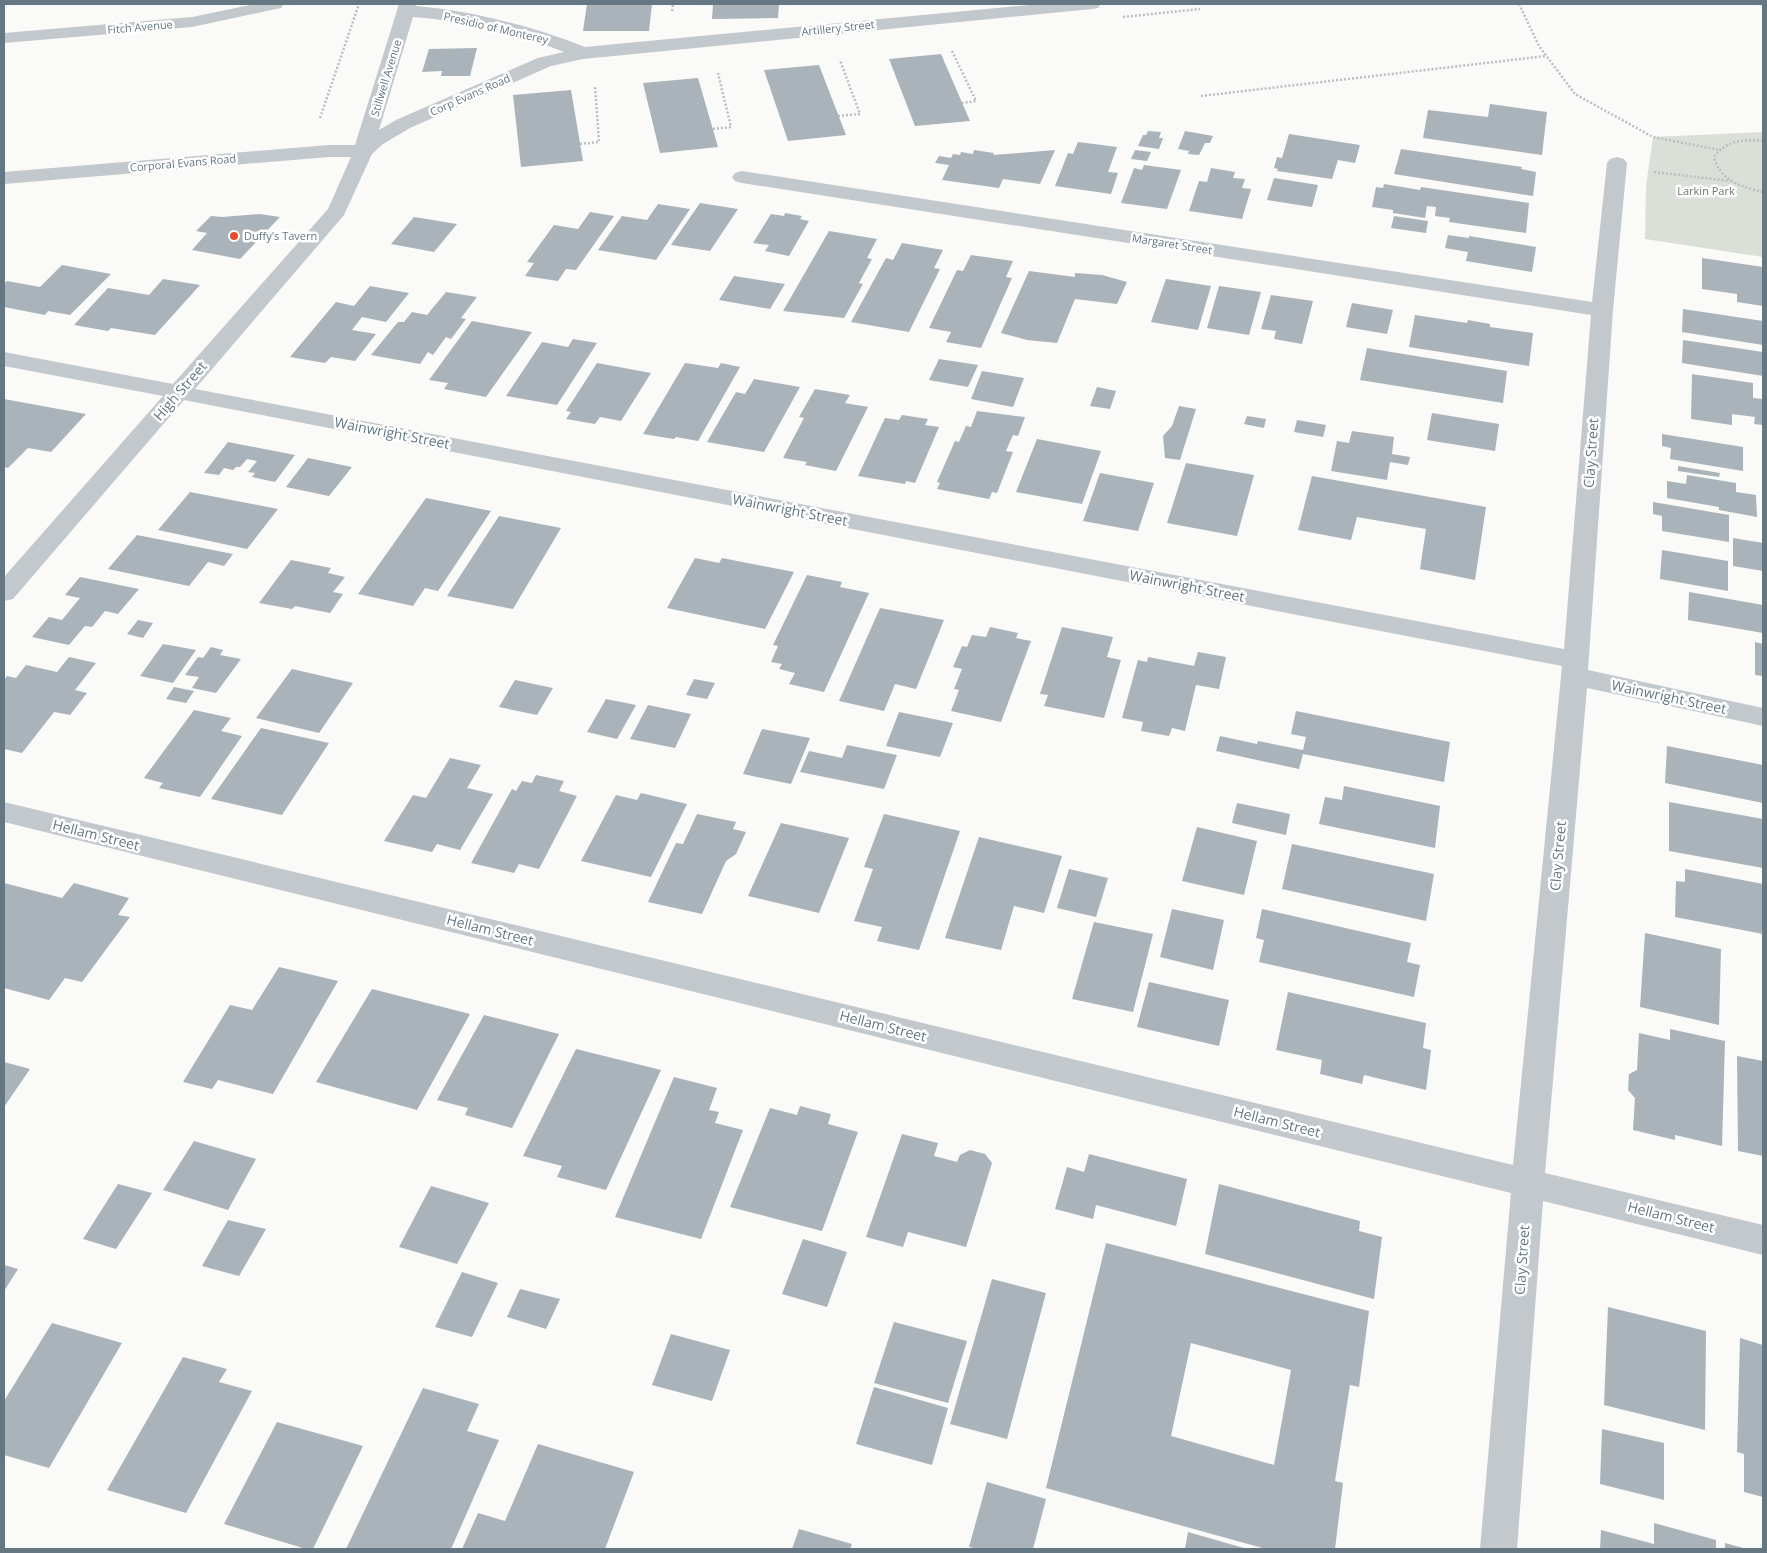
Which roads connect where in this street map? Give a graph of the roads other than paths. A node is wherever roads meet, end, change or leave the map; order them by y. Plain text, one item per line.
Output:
1 (275, 4) edge
2 (1092, 4) edge
3 (407, 8) edge
4 (4, 38) edge
5 (583, 53) junction
6 (363, 151) junction
7 (1617, 163) road end
8 (742, 177) dead end
9 (4, 178) edge
10 (1602, 310) junction
11 (4, 359) edge
12 (178, 392) junction
13 (4, 594) edge
14 (1575, 668) junction
15 (1763, 717) edge
16 (4, 812) edge
17 (1528, 1183) junction
18 (1763, 1240) edge
19 (1499, 1549) edge

1 - 4 street, Fitch Avenue
2 - 5 street, Artillery Street
3 - 5 street, Presidio of Monterey
3 - 6 street, Stillwell Avenue
5 - 6 street, Corp Evans Road
6 - 9 street, Corporal Evans Road
6 - 12 street, High Street
7 - 10 street, Clay Street
8 - 10 street, Margaret Street
10 - 14 street, Clay Street
11 - 12 street, Wainwright Street
12 - 13 street, High Street
12 - 14 street, Wainwright Street
14 - 15 street, Wainwright Street
14 - 17 street, Clay Street
16 - 17 street, Hellam Street
17 - 18 street, Hellam Street
17 - 19 street, Clay Street

